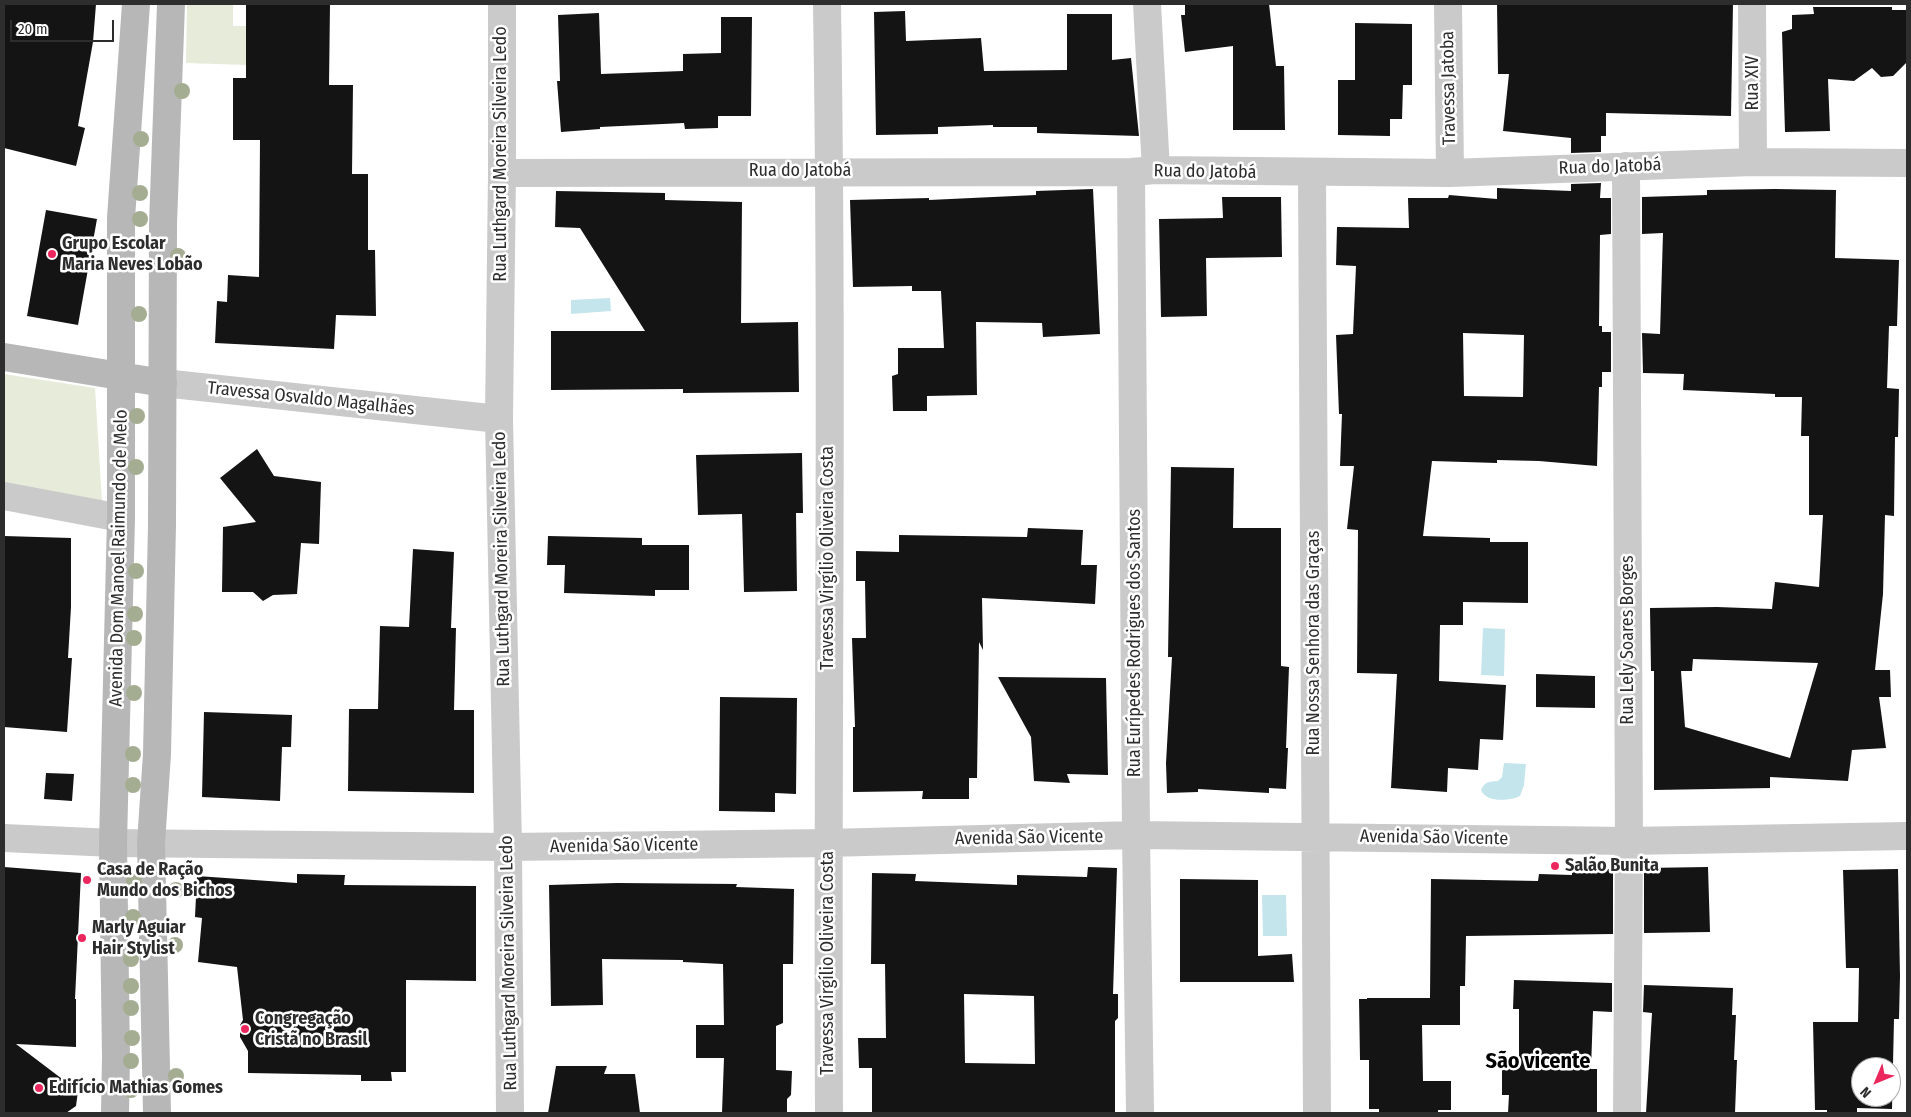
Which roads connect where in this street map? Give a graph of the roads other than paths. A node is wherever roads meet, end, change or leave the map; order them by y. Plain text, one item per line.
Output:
1 (136, 4) edge
2 (171, 4) edge
3 (502, 4) edge
4 (827, 4) edge
5 (1147, 4) edge
6 (1448, 4) edge
7 (1752, 4) edge
8 (1753, 162) junction
9 (1907, 163) edge
10 (1626, 166) junction
11 (830, 171) junction
12 (1143, 171) junction
13 (502, 173) junction
14 (1312, 173) junction
15 (1450, 173) junction
16 (4, 357) edge
17 (122, 377) junction
18 (163, 383) junction
19 (499, 419) junction
20 (4, 496) edge
21 (120, 518) junction
22 (1136, 835) junction
23 (1907, 836) edge
24 (1315, 837) junction
25 (4, 838) edge
26 (1628, 840) junction
27 (113, 843) junction
28 (151, 843) junction
29 (827, 843) junction
30 (508, 847) junction
31 (115, 1113) edge
32 (157, 1113) edge
33 (510, 1113) edge
34 (829, 1113) edge
35 (1140, 1113) edge
36 (1317, 1113) edge
37 (1627, 1113) edge

1 - 17 main road, Avenida Dom Manoel Raimundo de Melo
2 - 18 main road
3 - 13 street, Rua Luthgard Moreira Silveira Ledo
4 - 11 street, Travessa Virgílio Oliveira Costa
5 - 12 street, Rua Eurípedes Rodrigues dos Santos
6 - 15 street, Travessa Jatoba
7 - 8 street, Rua XIV
8 - 9 street, Rua do Jatobá
8 - 10 street, Rua do Jatobá
10 - 15 street, Rua do Jatobá
10 - 26 street, Rua Lely Soares Borges
11 - 12 street, Rua do Jatobá
11 - 13 street, Rua do Jatobá
11 - 29 street, Travessa Virgílio Oliveira Costa
12 - 14 street, Rua do Jatobá
12 - 22 street, Rua Eurípedes Rodrigues dos Santos
13 - 19 street, Rua Luthgard Moreira Silveira Ledo
14 - 15 street, Rua do Jatobá
14 - 24 street, Rua Nossa Senhora das Graças
16 - 17 main road, Travessa Osvaldo Magalhães
17 - 18 main road, Travessa Osvaldo Magalhães
17 - 21 main road, Avenida Dom Manoel Raimundo de Melo
18 - 19 street, Travessa Osvaldo Magalhães
18 - 28 main road
19 - 30 street, Rua Luthgard Moreira Silveira Ledo
20 - 21 street
21 - 27 main road, Avenida Dom Manoel Raimundo de Melo
22 - 24 street, Avenida São Vicente
22 - 29 street, Avenida São Vicente
22 - 35 street, Rua Eurípedes Rodrigues dos Santos
23 - 26 street, Avenida São Vicente
24 - 26 street, Avenida São Vicente
24 - 36 street, Rua Nossa Senhora das Graças
25 - 27 street, Avenida São Vicente
26 - 37 street, Rua Lely Soares Borges
27 - 28 street, Avenida São Vicente
27 - 31 main road, Avenida Dom Manoel Raimundo de Melo
28 - 30 street, Avenida São Vicente
28 - 32 main road
29 - 30 street, Avenida São Vicente
29 - 34 street, Travessa Virgílio Oliveira Costa
30 - 33 street, Rua Luthgard Moreira Silveira Ledo

